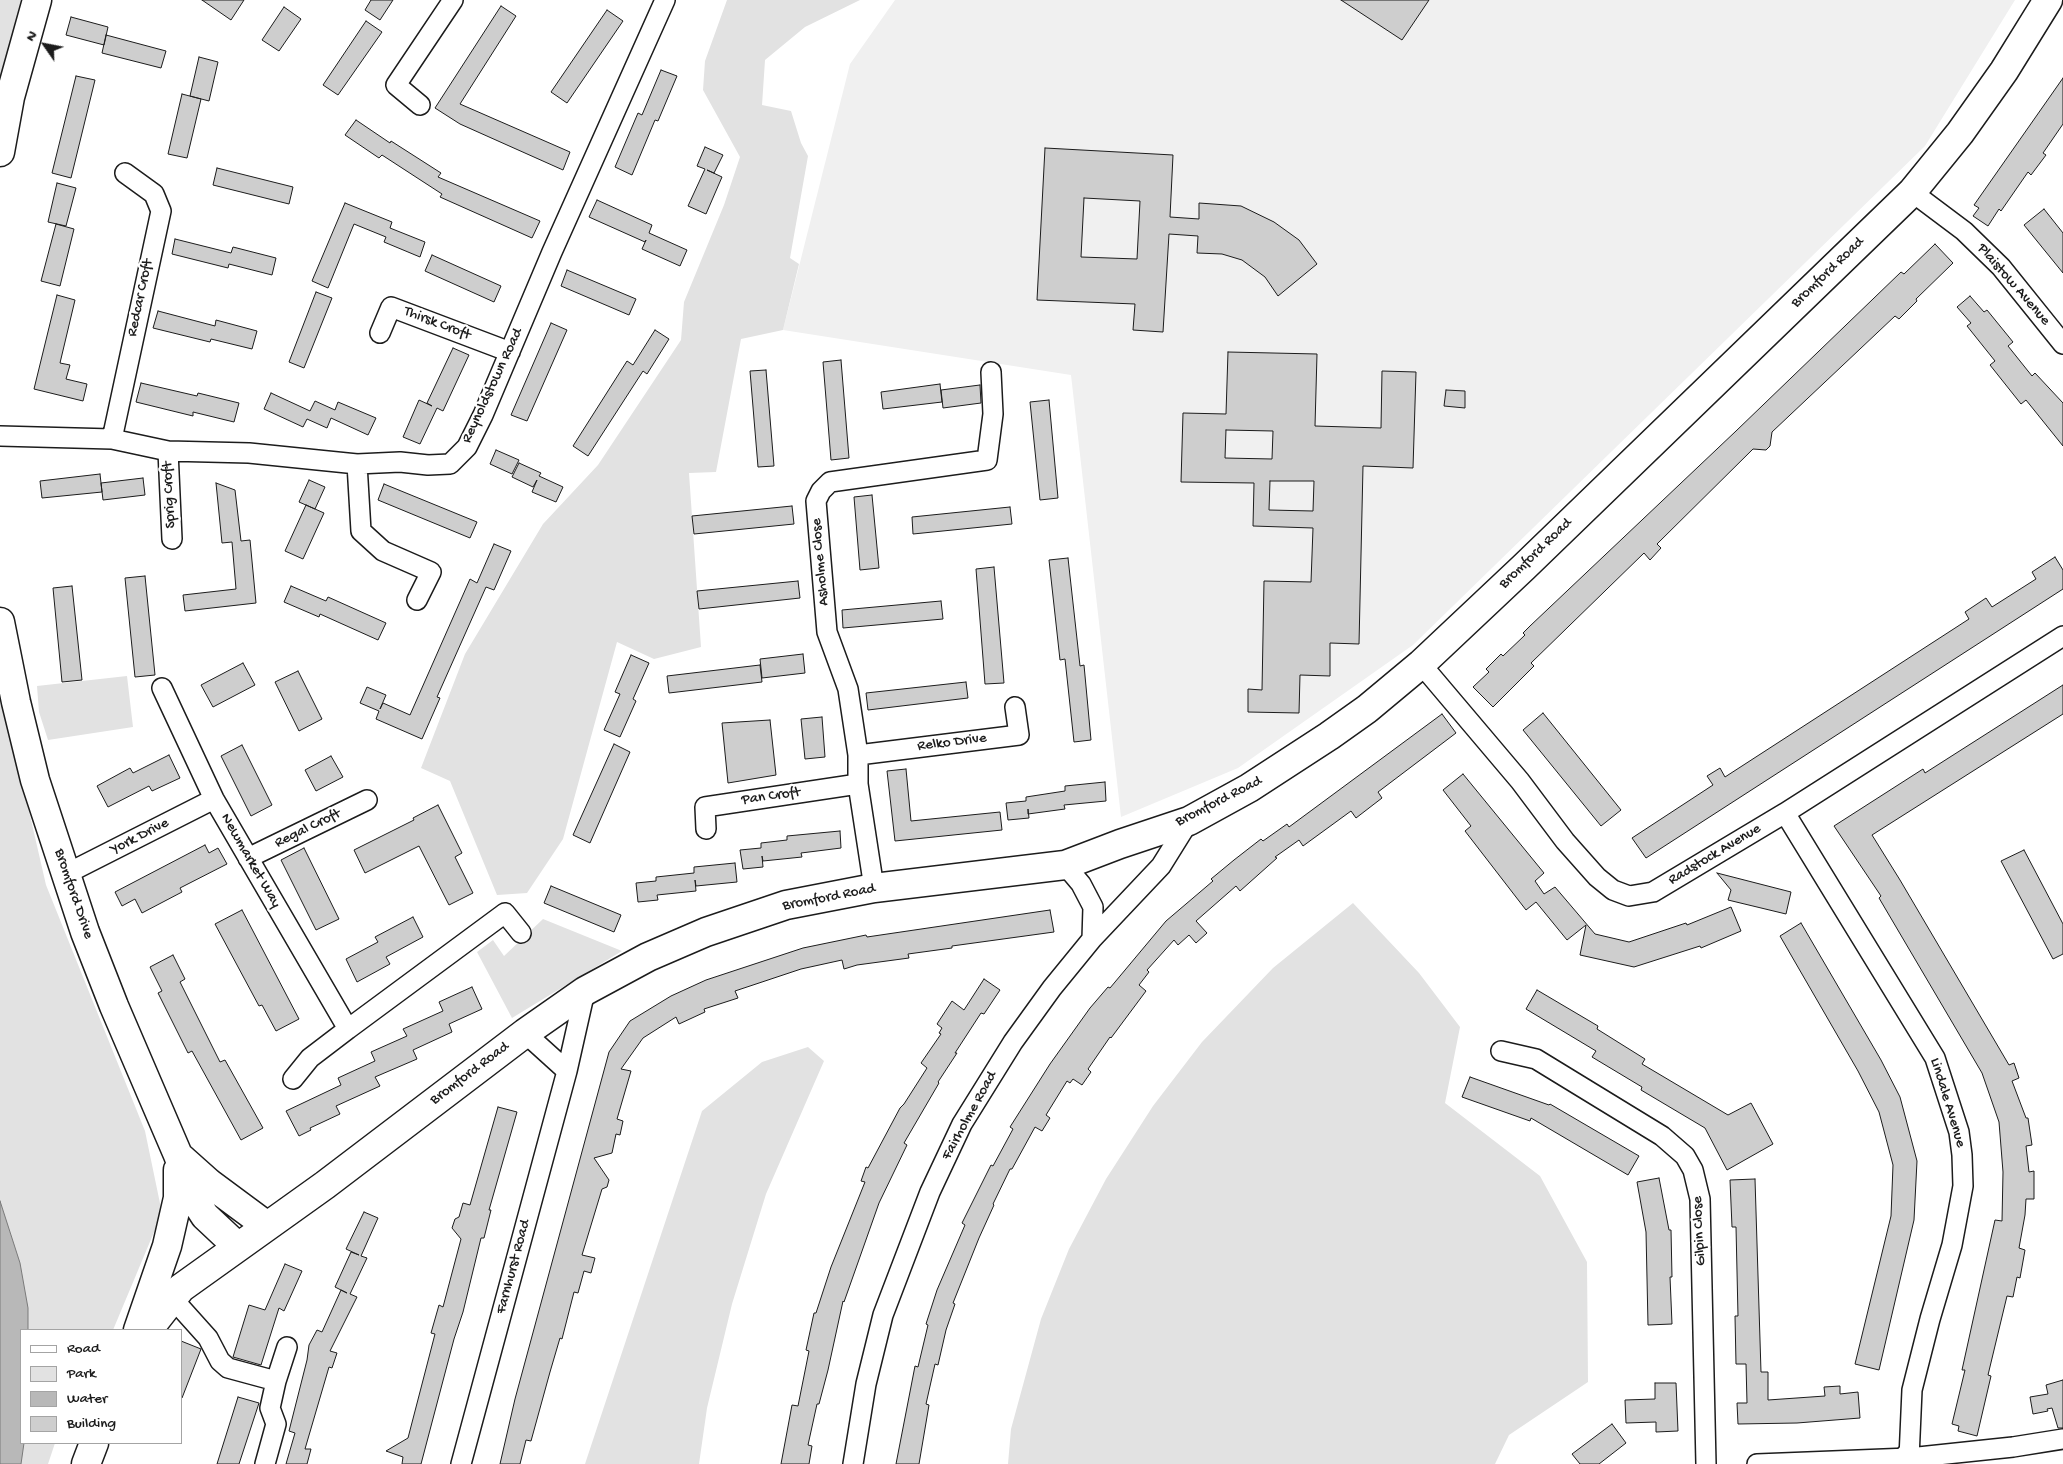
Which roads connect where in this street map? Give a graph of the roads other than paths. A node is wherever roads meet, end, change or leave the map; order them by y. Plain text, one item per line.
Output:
1 (37, 0) edge
2 (453, 0) edge
3 (665, 0) edge
4 (2048, 0) edge
5 (420, 105) dead end
6 (0, 152) edge
7 (125, 173) dead end
8 (1912, 192) junction
9 (380, 333) dead end
10 (2063, 344) edge
11 (510, 352) junction
12 (991, 372) dead end
13 (0, 436) edge
14 (112, 439) junction
15 (168, 451) junction
16 (357, 464) junction
17 (172, 539) dead end
18 (417, 600) dead end
19 (0, 622) edge
20 (2063, 636) edge
21 (1421, 664) junction
22 (162, 688) dead end
23 (1015, 707) dead end
24 (858, 755) junction
25 (858, 784) junction
26 (214, 799) junction
27 (367, 800) dead end
28 (1785, 813) junction
29 (1189, 821) junction
30 (706, 829) dead end
31 (248, 858) junction
32 (1065, 865) junction
33 (66, 874) junction
34 (874, 888) junction
35 (521, 933) dead end
36 (1092, 939) junction
37 (586, 991) junction
38 (348, 1029) junction
39 (525, 1033) junction
40 (1500, 1051) dead end
41 (567, 1071) junction
42 (293, 1079) dead end
43 (178, 1155) junction
44 (267, 1226) junction
45 (238, 1247) junction
46 (173, 1299) junction
47 (138, 1329) edge
48 (149, 1329) edge
49 (287, 1346) dead end
50 (276, 1381) junction
51 (2063, 1439) edge
52 (94, 1444) edge
53 (1909, 1461) edge
54 (86, 1464) edge
55 (265, 1464) edge
56 (461, 1464) edge
57 (853, 1464) edge
58 (1706, 1464) edge
59 (1757, 1464) edge

1 - 6 street
2 - 5 street
3 - 11 street, Reynoldstown Road
4 - 8 street, Bromford Road
7 - 14 street, Redcar Croft
8 - 10 street, Plaistow Avenue
8 - 21 street, Bromford Road
9 - 11 street, Thirsk Croft
11 - 16 street, Reynoldstown Road
12 - 24 street, Asholme Close
13 - 14 street, Reynoldstown Road
14 - 15 street, Reynoldstown Road
15 - 16 street, Reynoldstown Road
15 - 17 street, Sprig Croft
16 - 18 street
19 - 33 street, Bromford Drive
20 - 28 street, Radstock Avenue
21 - 28 street, Radstock Avenue
21 - 29 street, Bromford Road
22 - 26 street, Newmarket Way
23 - 24 street, Relko Drive
24 - 25 street, Asholme Close
25 - 30 street, Pan Croft
25 - 34 street, Asholme Close
26 - 31 street, Newmarket Way
26 - 33 street, York Drive
27 - 31 street, Regal Croft
28 - 53 street, Lindale Avenue
29 - 32 street, Bromford Road
29 - 36 street, Fairholme Road
31 - 38 street, Newmarket Way
32 - 34 street, Bromford Road
32 - 36 street
33 - 43 street, Bromford Drive
34 - 37 street, Bromford Road
35 - 38 street
36 - 57 street, Fairholme Road
37 - 39 street, Bromford Road
37 - 41 street, Farnhurst Road
38 - 42 street
39 - 41 street
39 - 44 street, Bromford Road
40 - 58 street, Gilpin Close
41 - 56 street, Farnhurst Road
43 - 44 street, Bromford Drive
43 - 45 street, Bromford Drive
43 - 47 street, Bromford Drive
44 - 45 street, Bromford Road
45 - 46 street, Bromford Road
46 - 48 street, Bromford Road
46 - 50 street
49 - 50 street
50 - 55 street
51 - 53 street
52 - 54 street
53 - 59 street

